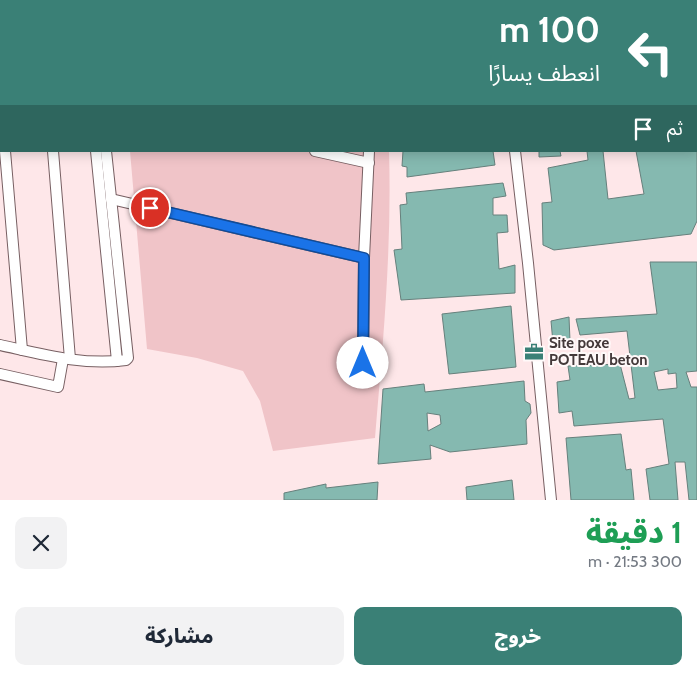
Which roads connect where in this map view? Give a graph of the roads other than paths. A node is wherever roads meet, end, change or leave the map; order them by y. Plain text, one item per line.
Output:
1 (5, 152) edge
2 (53, 152) edge
3 (96, 152) edge
4 (106, 152) edge
5 (320, 152) edge
6 (369, 152) edge
7 (515, 152) edge
8 (369, 163) junction
9 (111, 199) junction
10 (364, 258) junction
11 (0, 345) edge
12 (22, 350) junction
13 (67, 359) junction
14 (117, 361) junction
15 (363, 363) dead end
16 (0, 374) edge
17 (551, 500) edge

1 - 12 street
2 - 13 street
3 - 14 street
4 - 9 street
5 - 8 street
6 - 8 street
7 - 17 street
8 - 10 street
9 - 10 street
9 - 14 street
10 - 15 street
11 - 12 street
12 - 13 street
13 - 14 street
13 - 16 street

